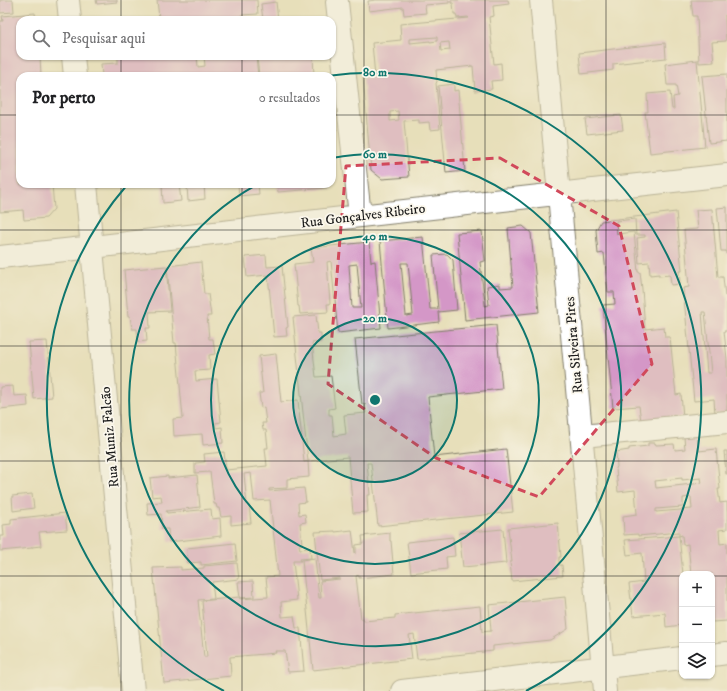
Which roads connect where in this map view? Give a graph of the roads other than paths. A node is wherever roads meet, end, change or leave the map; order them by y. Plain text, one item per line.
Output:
1 (68, 0) edge
2 (541, 0) edge
3 (337, 2) dead end
4 (70, 16) edge
5 (73, 60) edge
6 (75, 72) edge
7 (727, 175) edge
8 (86, 188) edge
9 (560, 194) junction
10 (360, 216) junction
11 (92, 247) junction
12 (0, 256) edge
13 (727, 422) edge
14 (582, 436) junction
15 (727, 653) edge
16 (715, 655) edge
17 (679, 658) edge
18 (603, 667) junction
19 (133, 691) edge
20 (402, 691) edge
21 (605, 691) edge

1 - 4 street
2 - 9 street, Rua Silveira Pires
3 - 10 street
5 - 6 street
7 - 9 street, Rua Gonçalves Ribeiro
8 - 11 street, Rua Muniz Falcão
9 - 10 street, Rua Gonçalves Ribeiro
9 - 14 street, Rua Silveira Pires
10 - 11 street, Rua Gonçalves Ribeiro
11 - 12 street, Rua Gonçalves Ribeiro
11 - 19 street, Rua Muniz Falcão
13 - 14 street
14 - 18 street, Rua Silveira Pires
15 - 16 street
17 - 18 street
18 - 20 street
18 - 21 street, Rua Silveira Pires

